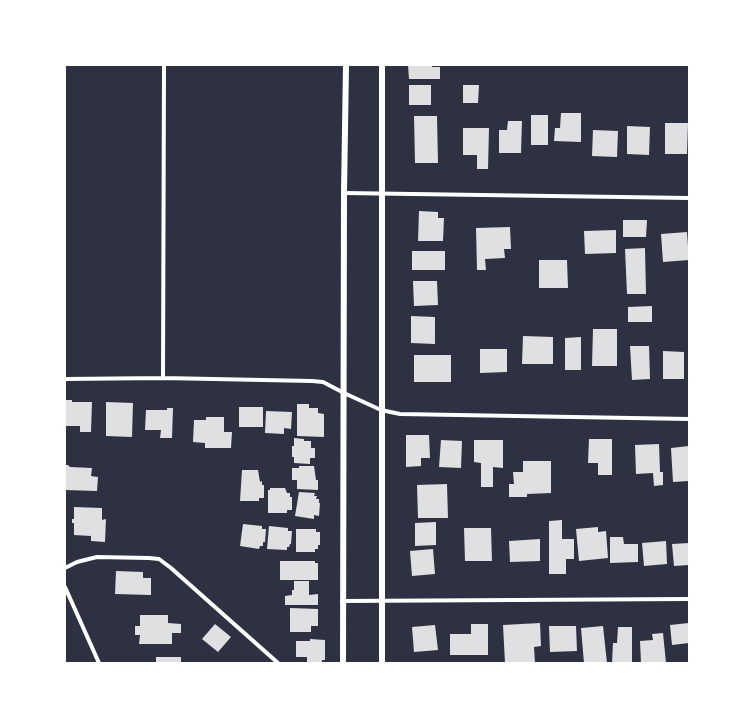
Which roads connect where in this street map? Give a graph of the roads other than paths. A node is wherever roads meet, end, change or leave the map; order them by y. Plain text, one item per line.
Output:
1 (164, 65) edge
2 (346, 65) edge
3 (382, 65) edge
4 (344, 193) junction
5 (381, 194) junction
6 (689, 198) edge
7 (163, 378) junction
8 (65, 379) edge
9 (344, 393) junction
10 (381, 410) junction
11 (689, 419) edge
12 (65, 568) edge
13 (65, 587) edge
14 (689, 599) edge
15 (382, 600) junction
16 (342, 601) junction
17 (99, 663) edge
18 (278, 663) edge
19 (342, 663) edge
20 (382, 663) edge

1 - 7 street
2 - 4 street
3 - 5 street
4 - 5 street
4 - 9 street
5 - 6 street
5 - 10 street
7 - 8 street
7 - 9 street
9 - 10 street
9 - 16 street
10 - 11 street
10 - 15 street
12 - 18 street
13 - 17 street
14 - 15 street
15 - 16 street
15 - 20 street
16 - 19 street

